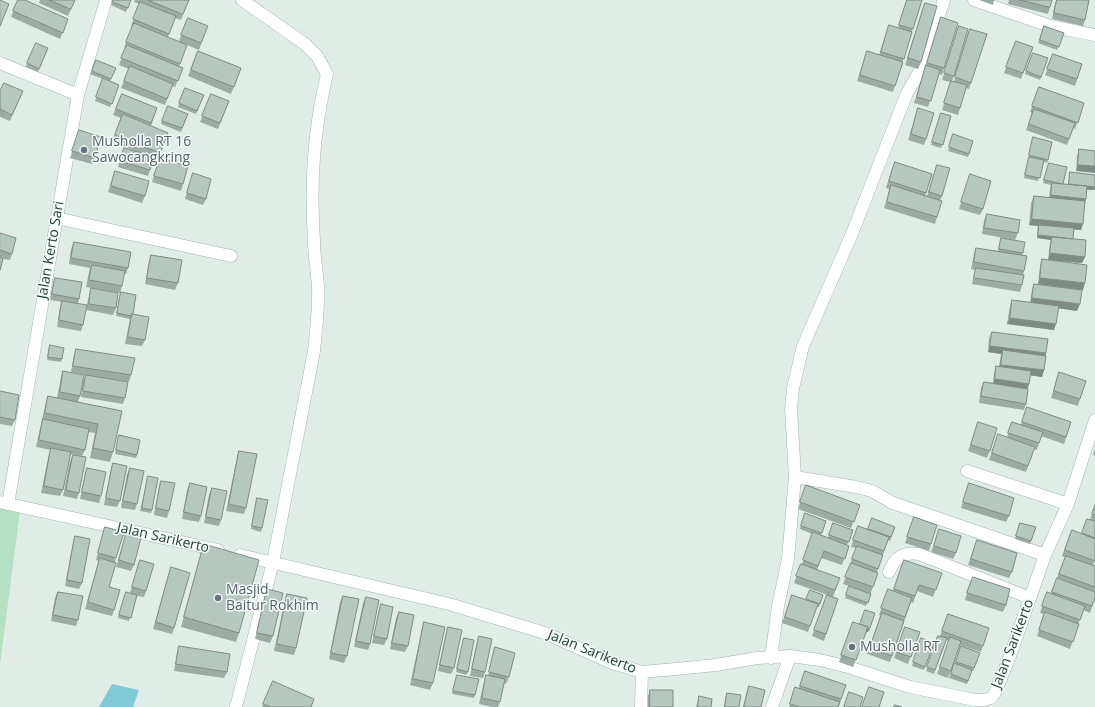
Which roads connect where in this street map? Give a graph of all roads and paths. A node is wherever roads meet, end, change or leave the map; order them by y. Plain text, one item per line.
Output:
1 (106, 0) edge
2 (242, 0) edge
3 (944, 0) edge
4 (974, 0) edge
5 (1095, 35) edge
6 (0, 63) edge
7 (78, 95) junction
8 (56, 218) junction
9 (231, 256) dead end
10 (1095, 420) edge
11 (967, 470) dead end
12 (795, 477) junction
13 (4, 503) edge
14 (1068, 504) junction
15 (1045, 555) junction
16 (273, 562) junction
17 (889, 572) dead end
18 (1030, 598) junction
19 (790, 656) junction
20 (771, 658) junction
21 (642, 672) junction
22 (991, 702) edge
23 (236, 707) edge
24 (641, 707) edge
25 (772, 707) edge

1 - 7 street, Jalan Kerto Sari
2 - 16 street
3 - 12 street
4 - 5 street
6 - 7 street
7 - 8 street, Jalan Kerto Sari
8 - 9 street
8 - 13 street, Jalan Kerto Sari
10 - 14 street, Jalan Sarikerto
11 - 14 street
12 - 15 street
12 - 20 street
13 - 16 street, Jalan Sarikerto
14 - 15 street, Jalan Sarikerto
15 - 18 street, Jalan Sarikerto
16 - 21 street, Jalan Sarikerto
16 - 23 street
17 - 18 street
18 - 22 street, Jalan Sarikerto
19 - 20 street, Jalan Sarikerto
19 - 22 street, Jalan Sarikerto
19 - 25 street
20 - 21 street, Jalan Sarikerto
21 - 24 street

